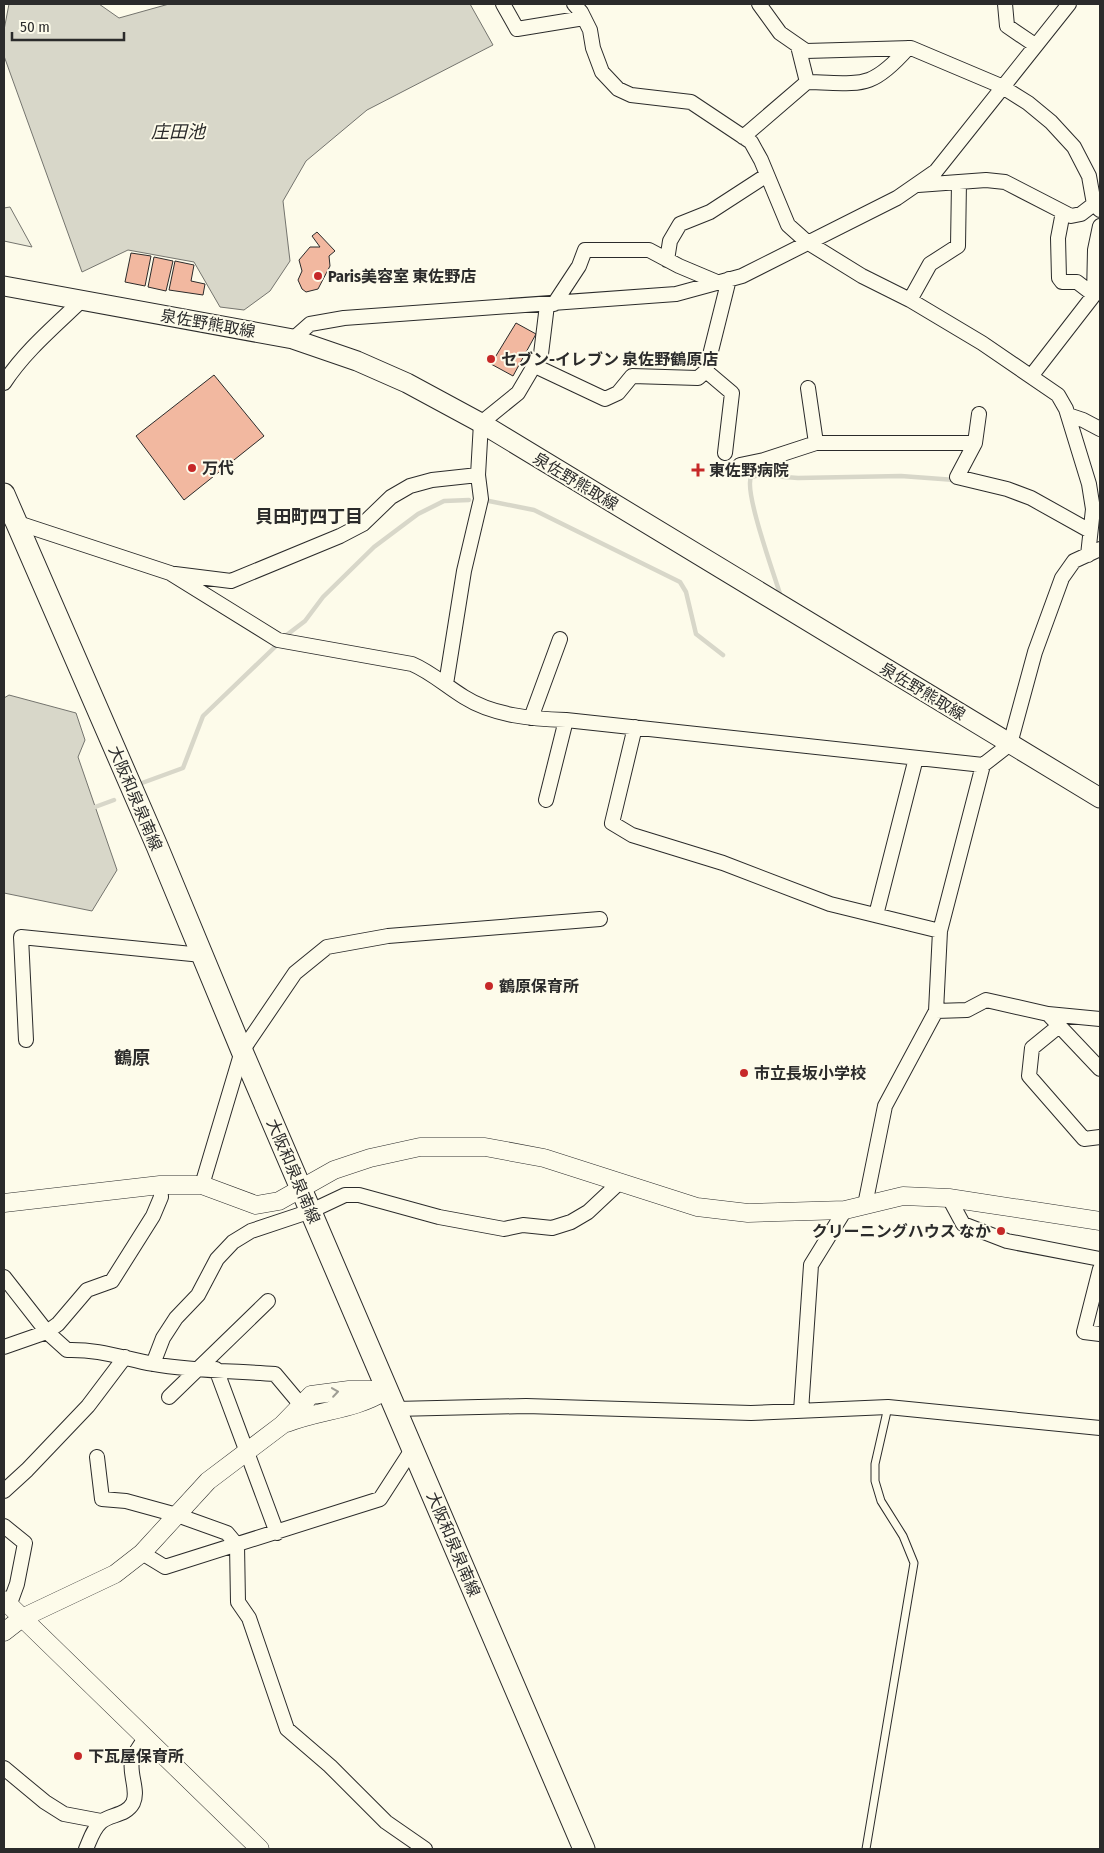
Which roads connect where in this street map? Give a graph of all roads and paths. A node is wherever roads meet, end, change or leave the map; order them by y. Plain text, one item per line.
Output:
1 (503, 4) edge
2 (574, 4) edge
3 (759, 4) edge
4 (1005, 4) edge
5 (1069, 4) edge
6 (584, 18) junction
7 (1035, 45) junction
8 (798, 46) junction
9 (908, 48) junction
10 (808, 82) junction
11 (1001, 86) junction
12 (743, 137) junction
13 (767, 175) junction
14 (959, 182) junction
15 (917, 185) junction
16 (1097, 207) edge
17 (1063, 212) junction
18 (1100, 226) edge
19 (807, 242) junction
20 (666, 260) junction
21 (723, 281) junction
22 (4, 286) edge
23 (1094, 294) junction
24 (82, 300) junction
25 (910, 300) junction
26 (551, 304) junction
27 (293, 339) junction
28 (534, 366) junction
29 (706, 371) junction
30 (1032, 375) junction
31 (4, 383) edge
32 (808, 388) dead end
33 (979, 414) dead end
34 (1068, 415) junction
35 (481, 423) junction
36 (1100, 429) edge
37 (816, 443) junction
38 (975, 443) junction
39 (725, 452) dead end
40 (740, 465) dead end
41 (478, 475) junction
42 (4, 494) edge
43 (10, 520) edge
44 (1090, 531) junction
45 (1096, 553) edge
46 (170, 573) junction
47 (560, 639) dead end
48 (446, 684) junction
49 (531, 718) junction
50 (566, 720) junction
51 (635, 727) junction
52 (1010, 744) junction
53 (916, 758) junction
54 (982, 765) junction
55 (1100, 798) edge
56 (546, 800) dead end
57 (876, 915) junction
58 (600, 919) dead end
59 (940, 931) junction
60 (202, 955) junction
61 (936, 1011) junction
62 (1048, 1014) junction
63 (1100, 1017) edge
64 (1059, 1026) junction
65 (26, 1040) dead end
66 (242, 1051) junction
67 (1100, 1069) edge
68 (1100, 1137) edge
69 (620, 1182) junction
70 (160, 1185) junction
71 (202, 1185) junction
72 (302, 1189) junction
73 (949, 1198) junction
74 (4, 1202) edge
75 (865, 1205) junction
76 (844, 1210) junction
77 (311, 1211) junction
78 (1100, 1221) edge
79 (1100, 1259) edge
80 (1100, 1269) edge
81 (4, 1277) edge
82 (268, 1301) dead end
83 (47, 1332) junction
84 (1100, 1334) edge
85 (4, 1347) edge
86 (125, 1357) junction
87 (153, 1364) junction
88 (216, 1369) junction
89 (198, 1370) junction
90 (169, 1398) dead end
91 (391, 1399) junction
92 (302, 1405) junction
93 (888, 1407) junction
94 (800, 1411) junction
95 (282, 1425) junction
96 (1100, 1428) edge
97 (413, 1448) junction
98 (247, 1451) junction
99 (97, 1457) dead end
100 (4, 1491) edge
101 (177, 1515) junction
102 (4, 1526) edge
103 (277, 1532) junction
104 (237, 1545) junction
105 (142, 1553) junction
106 (12, 1608) edge
107 (4, 1632) edge
108 (145, 1738) junction
109 (4, 1768) edge
110 (102, 1821) junction
111 (86, 1849) edge
112 (260, 1849) edge
113 (425, 1849) edge
114 (584, 1849) edge
115 (866, 1849) edge

1 - 6 street
2 - 6 street
3 - 8 street
4 - 7 street
5 - 7 street
6 - 12 street
7 - 11 street
8 - 9 street
8 - 10 street
9 - 10 street
9 - 11 street
10 - 12 street
11 - 15 street
11 - 16 street
12 - 13 street
13 - 19 street
13 - 20 street
14 - 15 street
14 - 17 street
14 - 25 street
15 - 19 street
16 - 17 street
17 - 23 street
18 - 23 street
19 - 21 street
19 - 25 street
20 - 21 street
20 - 26 street
21 - 26 street
21 - 29 street
22 - 24 main road, 泉佐野熊取線
23 - 30 street
24 - 27 main road, 泉佐野熊取線
24 - 31 street
25 - 30 street
26 - 27 street
26 - 28 street
27 - 35 main road, 泉佐野熊取線
28 - 29 street
28 - 35 street
29 - 39 street
30 - 34 street
32 - 37 street
33 - 38 street
34 - 36 street
34 - 44 street
35 - 41 street
35 - 52 main road, 泉佐野熊取線
37 - 38 street
37 - 40 street
38 - 44 street
41 - 46 street
41 - 48 street
42 - 43 main road, 大阪和泉泉南線
43 - 46 street
43 - 60 main road, 大阪和泉泉南線
44 - 45 street
45 - 52 street
46 - 48 street
47 - 49 street
48 - 49 street
49 - 50 street
50 - 51 street
50 - 56 street
51 - 53 street
51 - 57 street
52 - 54 street
52 - 55 main road, 泉佐野熊取線
53 - 54 street
53 - 57 street
54 - 59 street
57 - 59 street
58 - 66 street
59 - 61 street
60 - 65 street
60 - 66 main road, 大阪和泉泉南線
61 - 62 street
61 - 75 street
62 - 63 street
62 - 64 street
64 - 67 street
64 - 68 street
66 - 71 street
66 - 72 main road, 大阪和泉泉南線
69 - 72 street
69 - 76 street
69 - 77 street
70 - 71 street
70 - 74 street
70 - 83 street
71 - 72 street
72 - 77 main road, 大阪和泉泉南線
73 - 75 street
73 - 78 street
73 - 79 street
75 - 76 street
76 - 94 street
77 - 87 street
77 - 91 main road, 大阪和泉泉南線
80 - 84 street
81 - 83 street
82 - 89 street
83 - 85 street
83 - 86 street
86 - 87 street
86 - 100 street
87 - 89 street
88 - 89 street
88 - 92 street
88 - 98 street
89 - 90 street
92 -> 91 street
91 - 94 street
91 - 95 street
91 - 97 main road, 大阪和泉泉南線
92 - 95 street
93 - 94 street
93 - 96 street
93 - 115 lane
95 - 98 street
97 - 103 street
97 - 114 main road, 大阪和泉泉南線
98 - 101 street
98 - 103 street
99 - 101 street
101 - 104 street
101 - 105 street
102 - 106 street
103 - 104 street
104 - 105 street
104 - 113 street
105 - 106 street
106 - 107 street
106 - 108 street
108 - 110 street
108 - 112 street
109 - 110 street
110 - 111 street

